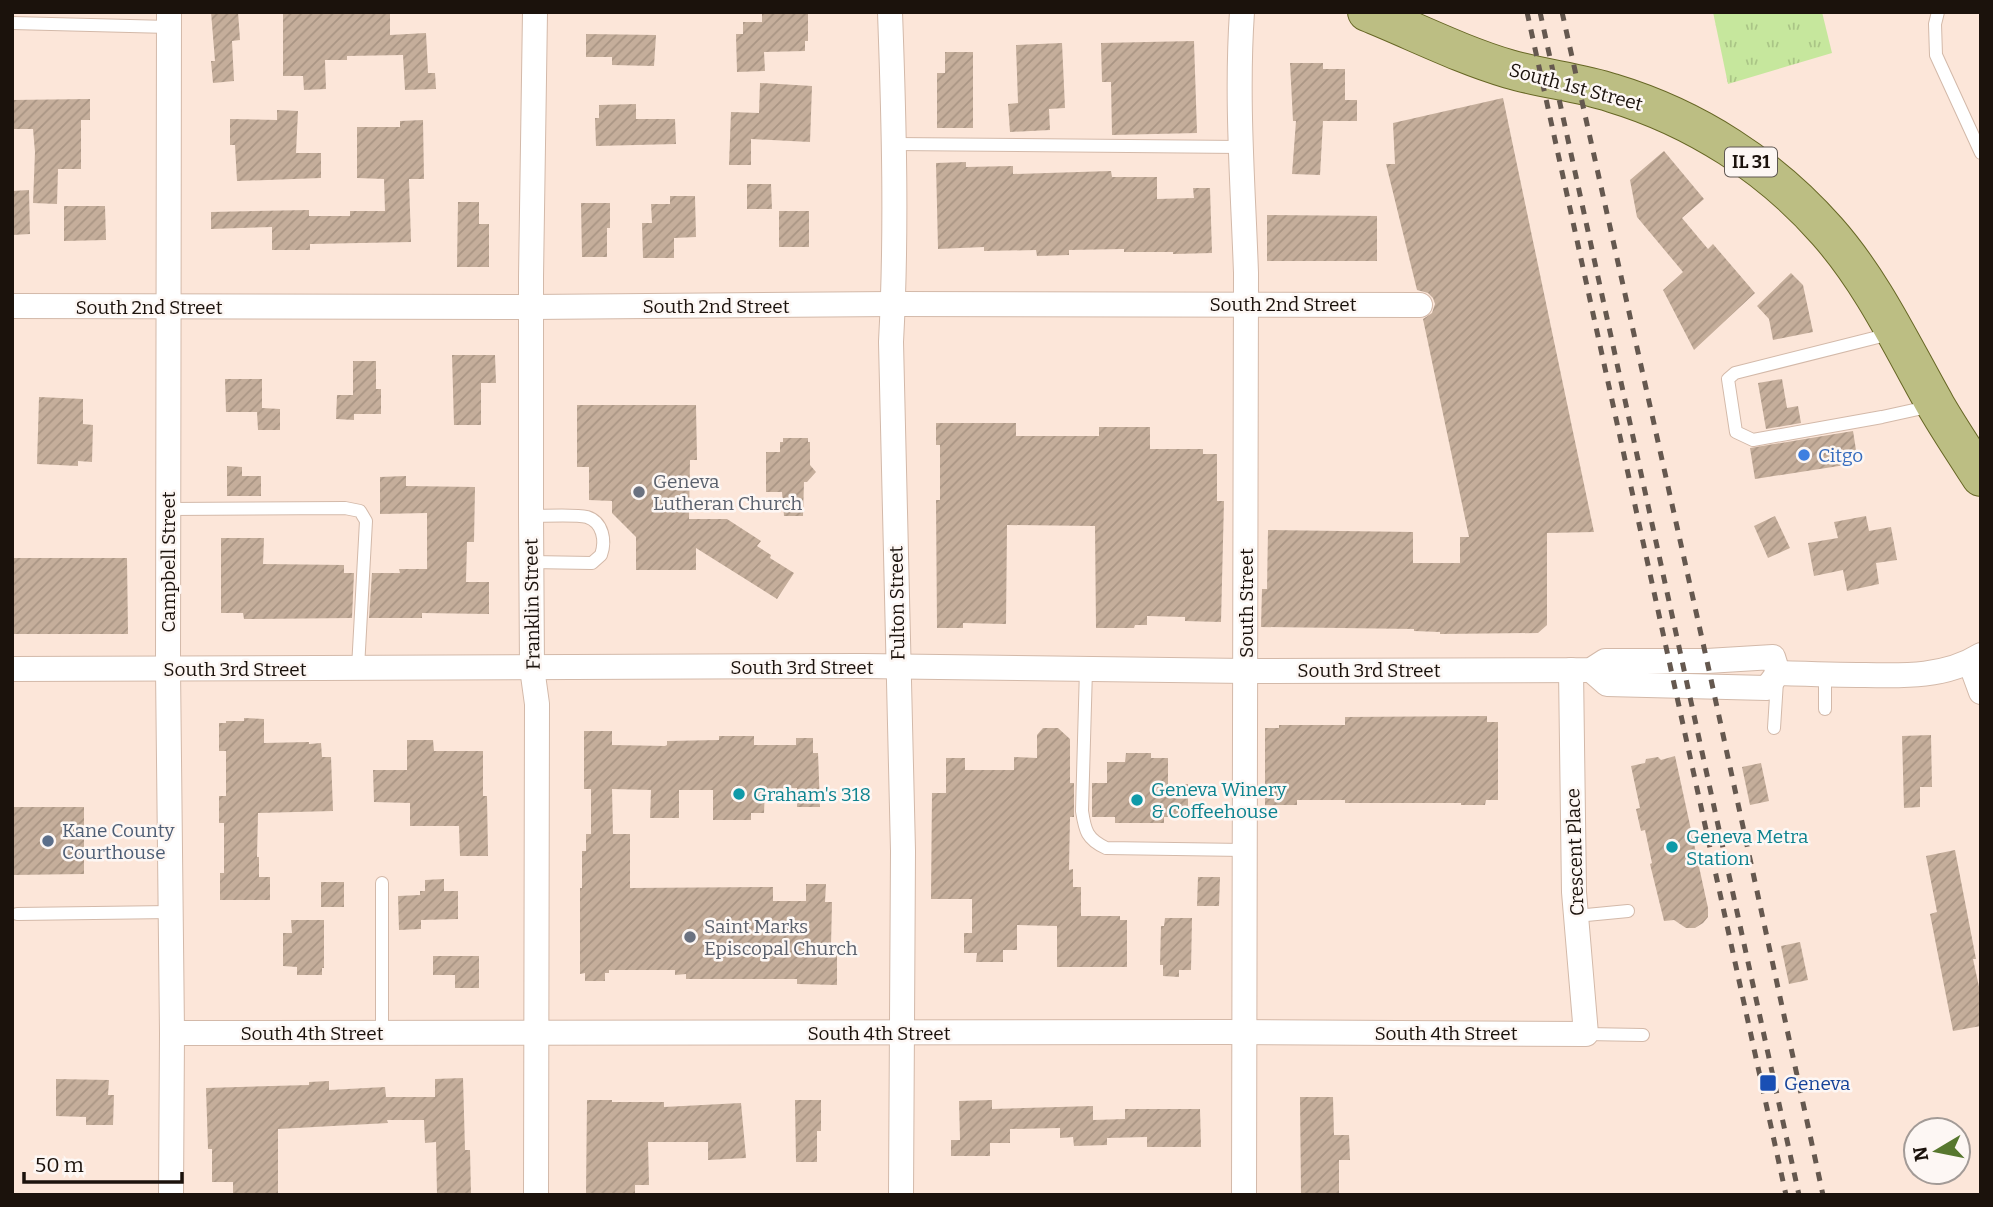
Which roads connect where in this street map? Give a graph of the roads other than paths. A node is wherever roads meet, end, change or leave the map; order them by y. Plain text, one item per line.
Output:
1 (535, 12) edge
2 (890, 12) edge
3 (1242, 12) edge
4 (1367, 12) edge
5 (1938, 12) edge
6 (169, 20) edge
7 (12, 23) edge
8 (895, 144) junction
9 (1241, 147) junction
10 (1981, 153) edge
11 (893, 304) junction
12 (1246, 304) junction
13 (1420, 305) dead end
14 (12, 306) edge
15 (167, 307) junction
16 (531, 307) junction
17 (1895, 333) junction
18 (1939, 412) junction
19 (1981, 477) edge
20 (168, 509) junction
21 (531, 516) junction
22 (531, 562) junction
23 (1975, 658) edge
24 (899, 667) junction
25 (358, 668) junction
26 (532, 668) junction
27 (12, 669) edge
28 (168, 669) junction
29 (1086, 669) junction
30 (1581, 670) junction
31 (1245, 671) junction
32 (1778, 673) junction
33 (1825, 674) junction
34 (1981, 692) edge
35 (1825, 709) dead end
36 (1774, 728) dead end
37 (1244, 850) junction
38 (382, 883) dead end
39 (1628, 911) dead end
40 (171, 912) junction
41 (17, 915) dead end
42 (1576, 916) junction
43 (1244, 1032) junction
44 (172, 1033) junction
45 (382, 1033) junction
46 (536, 1033) junction
47 (902, 1033) junction
48 (1587, 1034) junction
49 (1643, 1035) dead end
50 (172, 1195) edge
51 (536, 1195) edge
52 (901, 1195) edge
53 (1244, 1195) edge

1 - 16 street, Franklin Street
2 - 8 street, Fulton Street
3 - 9 street, South Street
4 - 17 main road, South 1st Street / IL 31
5 - 10 lane
6 - 7 lane
6 - 15 street, Campbell Street
8 - 9 lane
8 - 11 street, Fulton Street
9 - 12 street, South Street
11 - 12 street, South 2nd Street
11 - 16 street, South 2nd Street
11 - 24 street, Fulton Street
12 - 13 street, South 2nd Street
12 - 31 street, South Street
14 - 15 street, South 2nd Street
15 - 16 street, South 2nd Street
15 - 20 street, Campbell Street
16 - 21 street, Franklin Street
17 - 18 main road, South 1st Street / IL 31
17 - 18 lane
18 - 19 main road, IL 31
20 - 25 lane
20 - 28 street, Campbell Street
21 - 22 street, Franklin Street
21 - 22 lane
22 - 26 street, Franklin Street
23 - 33 street
23 - 34 street
24 - 26 street, South 3rd Street
24 - 29 street, South 3rd Street
24 - 47 street, Fulton Street
25 - 26 street, South 3rd Street
25 - 28 street, South 3rd Street
26 - 46 street, Franklin Street
27 - 28 street, South 3rd Street
28 - 40 street, Campbell Street
29 - 31 street, South 3rd Street
29 - 37 lane
30 - 31 street, South 3rd Street
30 - 32 street, South 3rd Street
30 - 42 street, Crescent Place
31 - 37 street, South Street
32 - 33 street
32 - 36 lane
33 - 35 lane
37 - 43 street, South Street
38 - 45 lane
39 - 42 lane
40 - 41 lane
40 - 44 street, Campbell Street
42 - 48 street, Crescent Place
43 - 47 street, South 4th Street
43 - 48 street, South 4th Street
43 - 53 street, South Street
44 - 45 street, South 4th Street
44 - 50 street, Campbell Street
45 - 46 street, South 4th Street
46 - 47 street, South 4th Street
46 - 51 street, Franklin Street
47 - 52 street, Fulton Street
48 - 49 lane

